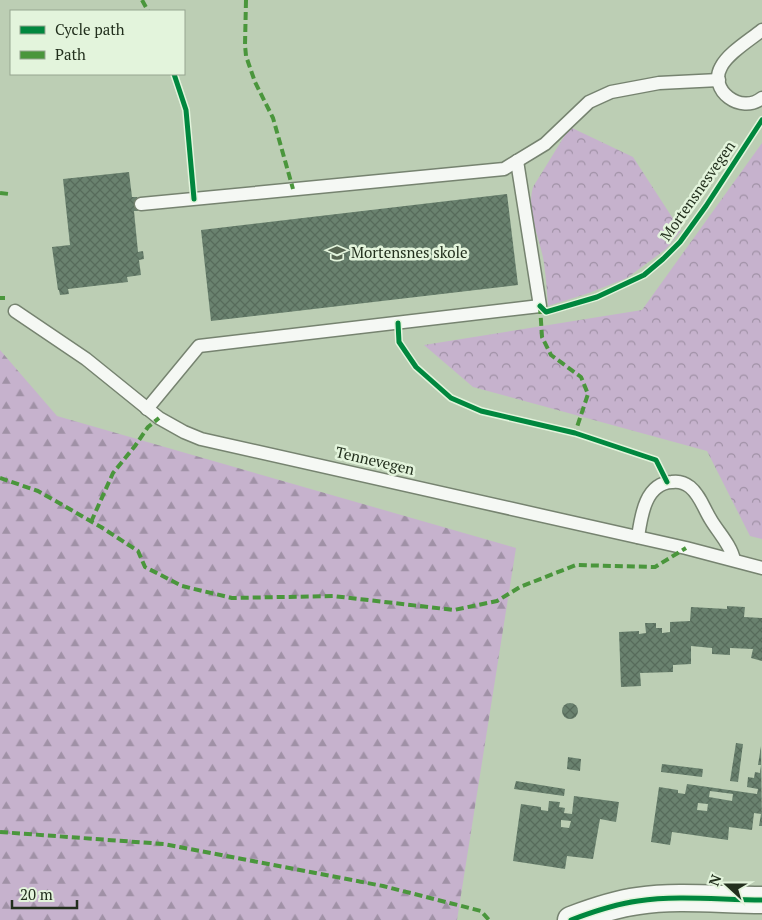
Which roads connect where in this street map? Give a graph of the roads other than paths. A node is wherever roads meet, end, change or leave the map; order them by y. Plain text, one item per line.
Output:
1 (762, 30) edge
2 (719, 80) junction
3 (762, 98) edge
4 (517, 161) junction
5 (141, 204) dead end
6 (15, 311) dead end
7 (147, 409) junction
8 (638, 537) junction
9 (734, 560) junction
10 (762, 568) edge
11 (762, 900) edge
12 (571, 920) edge

1 - 2 lane
2 - 3 lane
2 - 4 lane
4 - 5 lane
4 - 7 lane
6 - 7 lane, Tennevegen
7 - 8 lane, Tennevegen
8 - 9 lane, Tennevegen
8 - 9 lane
9 - 10 lane, Tennevegen
11 - 12 street

